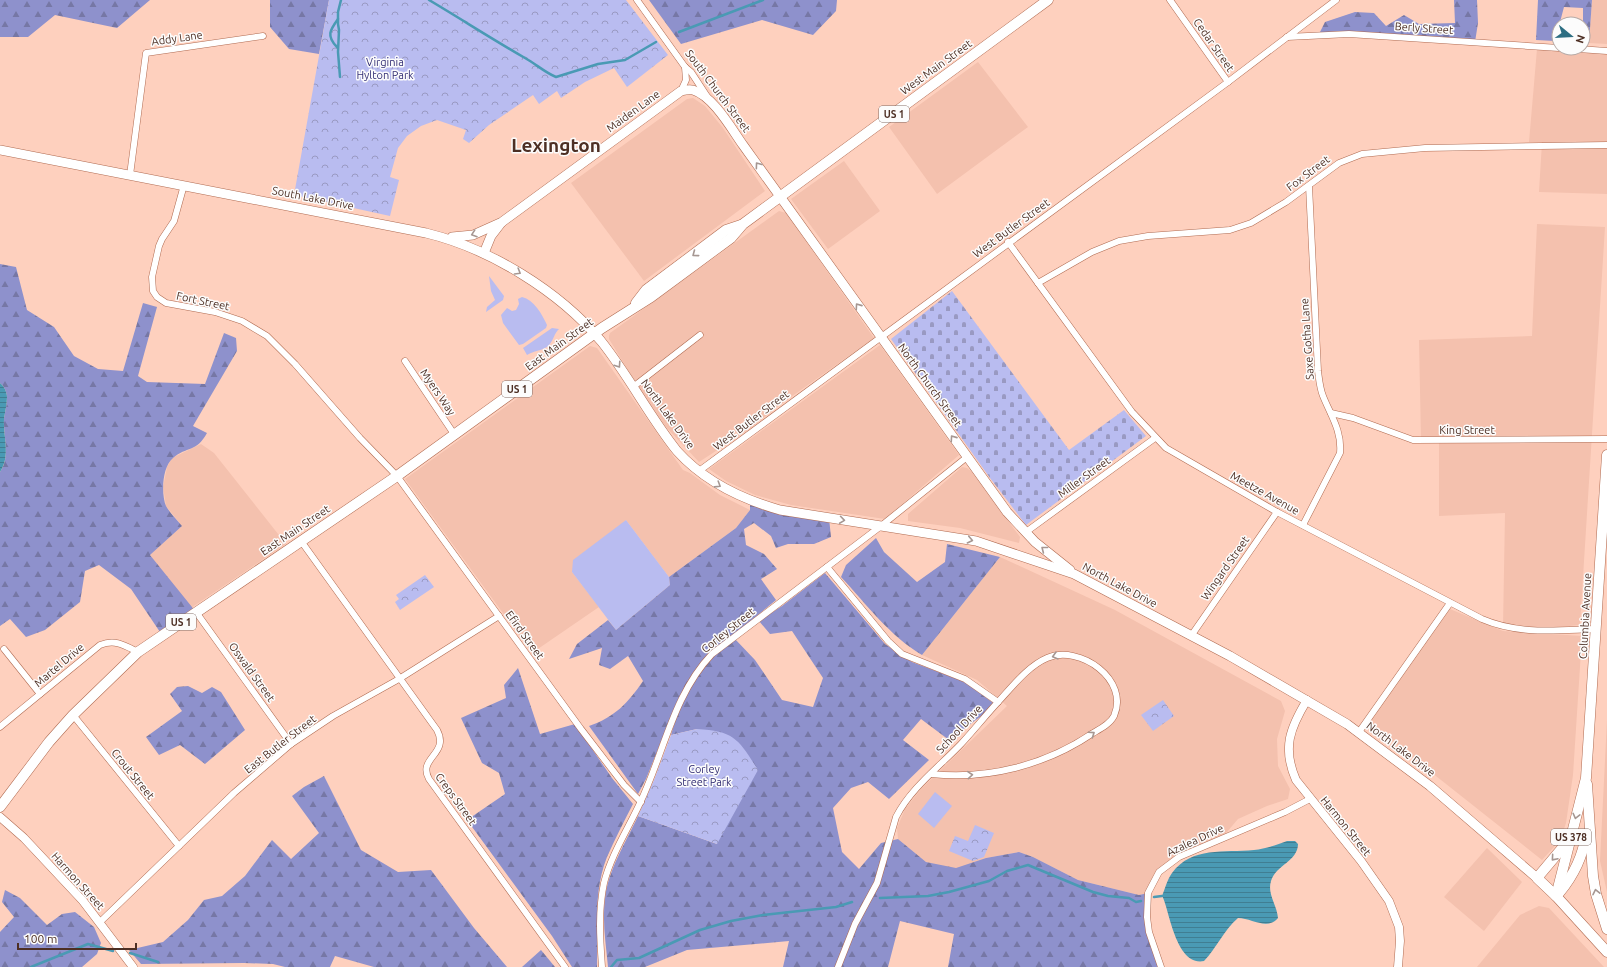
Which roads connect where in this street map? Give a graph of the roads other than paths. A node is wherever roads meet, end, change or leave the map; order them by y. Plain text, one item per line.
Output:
1 (637, 0) edge
2 (1048, 0) edge
3 (1170, 0) edge
4 (1336, 0) edge
5 (263, 36) dead end
6 (1287, 36) junction
7 (1551, 47) edge
8 (1591, 50) edge
9 (1607, 51) edge
10 (685, 67) junction
11 (1228, 82) junction
12 (681, 91) junction
13 (708, 98) junction
14 (1607, 145) edge
15 (0, 150) edge
16 (130, 176) junction
17 (184, 185) junction
18 (1308, 186) junction
19 (781, 197) junction
20 (502, 222) junction
21 (444, 237) junction
22 (1008, 242) junction
23 (484, 253) junction
24 (1038, 283) junction
25 (594, 334) junction
26 (700, 335) dead end
27 (881, 338) junction
28 (405, 361) dead end
29 (633, 387) junction
30 (1331, 413) junction
31 (454, 434) junction
32 (1155, 438) junction
33 (1607, 439) edge
34 (1607, 455) edge
35 (967, 457) junction
36 (699, 471) junction
37 (397, 476) junction
38 (1277, 512) junction
39 (1302, 525) junction
40 (881, 526) junction
41 (1026, 532) junction
42 (301, 541) junction
43 (827, 567) junction
44 (1074, 574) junction
45 (1450, 603) junction
46 (196, 612) junction
47 (499, 616) junction
48 (1596, 630) junction
49 (1191, 636) junction
50 (4, 649) dead end
51 (138, 652) junction
52 (399, 679) junction
53 (40, 694) junction
54 (1307, 700) junction
55 (998, 702) junction
56 (73, 715) junction
57 (0, 727) edge
58 (1359, 732) junction
59 (291, 744) junction
60 (931, 774) junction
61 (1586, 778) junction
62 (1310, 798) junction
63 (641, 802) junction
64 (1, 803) edge
65 (1589, 812) junction
66 (0, 817) edge
67 (1571, 837) junction
68 (178, 846) junction
69 (1537, 878) junction
70 (1556, 896) junction
71 (100, 922) junction
72 (1607, 929) edge
73 (1607, 952) edge
74 (133, 967) edge
75 (565, 967) edge
76 (602, 967) edge
77 (838, 967) edge
78 (1160, 967) edge
79 (1398, 967) edge

1 - 10 street, South Church Street
2 - 19 main road, West Main Street / US 1
3 - 11 street, Cedar Street
4 - 6 street, West Butler Street
5 - 16 street, Addy Lane
6 - 7 street, Berly Street
6 - 11 street, West Butler Street
8 - 9 street
10 - 12 street
10 - 13 street, South Church Street
11 - 22 street, West Butler Street
12 - 13 main road
12 - 20 main road, Maiden Lane
19 -> 13 main road, South Church Street
14 - 18 street, Fox Street
15 - 16 main road, South Lake Drive
16 - 17 main road, South Lake Drive
17 - 21 main road, South Lake Drive
17 - 37 street, Fort Street
18 - 24 street, Fox Street
18 - 30 street, Saxe Gotha Lane
19 - 25 main road, East Main Street / US 1
27 -> 19 main road, North Church Street
20 -> 21 main road, Maiden Lane
20 - 23 main road, Maiden Lane
21 - 23 main road, South Lake Drive
22 - 24 street, Meetze Avenue
22 - 27 street, West Butler Street
23 -> 25 main road, South Lake Drive
24 - 32 street, Meetze Avenue
25 -> 29 main road, North Lake Drive
25 - 31 main road, East Main Street / US 1
26 - 29 street
35 -> 27 main road, North Church Street
27 - 36 street, West Butler Street
28 - 31 street, Myers Way
29 - 36 main road, North Lake Drive
30 - 33 street, King Street
30 - 39 street, Saxe Gotha Lane
31 - 37 main road, East Main Street / US 1
32 - 38 street, Meetze Avenue
32 - 41 street, Miller Street
34 - 48 main road, Columbia Avenue / US 378
35 - 40 street, Corley Street
35 - 41 main road, North Church Street
36 -> 40 main road, North Lake Drive
37 - 42 main road, East Main Street / US 1
37 - 47 street, Efird Street
38 - 39 street, Meetze Avenue
38 - 49 street, Wingard Street
39 - 45 street, Meetze Avenue
40 - 43 street, Corley Street
40 -> 44 main road, North Lake Drive
44 -> 41 main road, North Church Street
42 - 46 main road, East Main Street / US 1
42 - 52 street, Creps Street
43 - 55 street, School Drive
43 - 63 street, Corley Street
44 - 49 main road, North Lake Drive
45 - 48 street, Meetze Avenue
45 - 58 street
46 - 51 main road, East Main Street / US 1
46 - 59 street, Oswald Street
47 - 52 street, East Butler Street
47 - 63 street, Efird Street
48 - 61 main road, Columbia Avenue / US 378
49 - 54 main road, North Lake Drive
50 - 53 street
51 - 53 street, Martel Drive
51 - 56 main road, East Main Street / US 1
52 - 59 street, East Butler Street
52 - 75 street, Creps Street
53 - 57 street, Martel Drive
54 - 58 main road, North Lake Drive
54 - 62 street, Harmon Street
55 - 60 street, School Drive
60 -> 55 street
56 - 64 main road, East Main Street / US 1
56 - 68 street, Crout Street
58 - 69 main road, North Lake Drive
59 - 68 street, East Butler Street
60 - 77 street, School Drive
61 - 65 main road, Columbia Avenue / US 378
61 -> 67 main road, Columbia Avenue / US 378
62 - 78 street, Azalea Drive
62 - 79 street, Harmon Street
63 - 76 street, Corley Street
65 - 70 main road, Columbia Avenue
72 -> 65 main road, Columbia Avenue / US 378
66 - 71 street, Harmon Street
67 -> 69 main road
67 - 70 main road, Columbia Avenue / US 378
68 - 71 street, East Butler Street
69 - 70 main road, North Lake Drive
70 - 73 main road, North Lake Drive
71 - 74 street, Harmon Street

